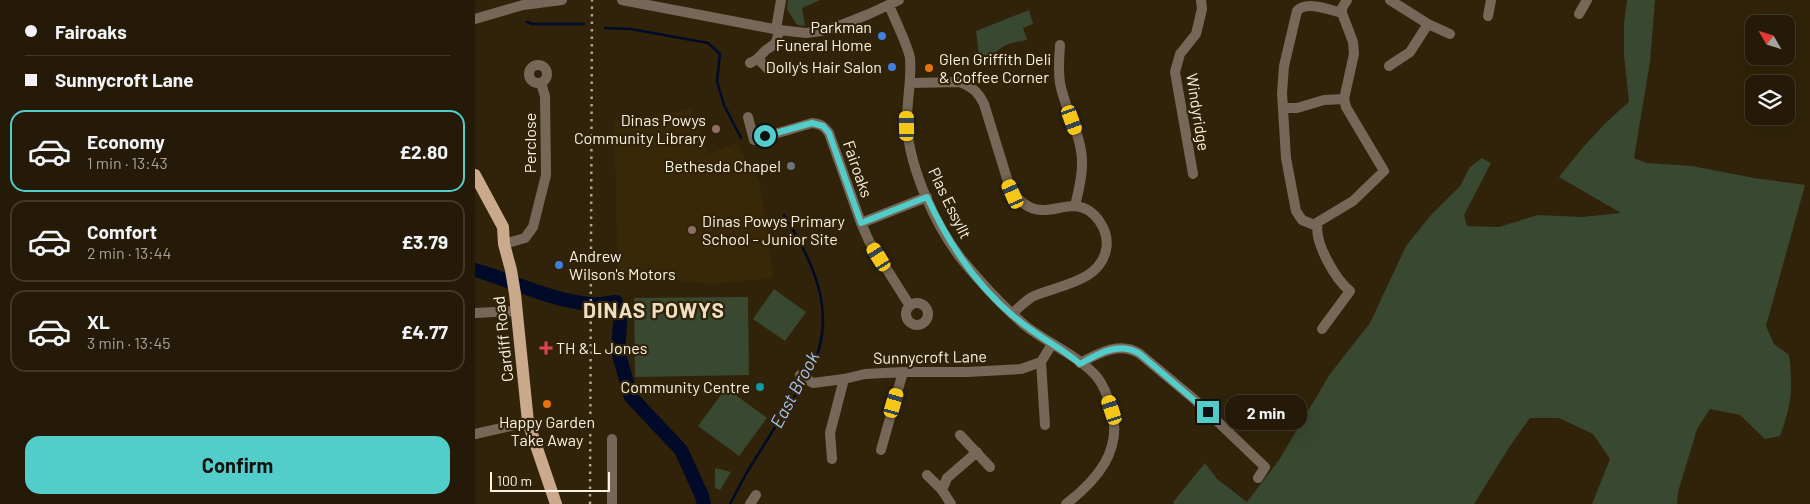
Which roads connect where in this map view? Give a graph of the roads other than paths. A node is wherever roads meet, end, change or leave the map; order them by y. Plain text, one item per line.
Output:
1 (562, 0) edge
2 (622, 0) edge
3 (781, 0) edge
4 (899, 0) edge
5 (1201, 0) edge
6 (1347, 0) edge
7 (1389, 0) edge
8 (1491, 0) edge
9 (1587, 0) edge
10 (889, 5) junction
11 (1342, 13) junction
12 (1579, 14) dead end
13 (1488, 16) dead end
14 (475, 19) edge
15 (1428, 24) junction
16 (778, 30) junction
17 (1450, 34) dead end
18 (1060, 45) dead end
19 (1389, 66) dead end
20 (769, 70) dead end
21 (541, 82) dead end
22 (909, 82) junction
23 (1344, 99) junction
24 (1283, 108) junction
25 (748, 118) dead end
26 (1193, 174) dead end
27 (475, 175) edge
28 (479, 193) edge
29 (927, 197) junction
30 (1075, 206) junction
31 (861, 223) junction
32 (1317, 226) junction
33 (504, 244) junction
34 (910, 306) dead end
35 (516, 311) junction
36 (475, 313) edge
37 (1012, 314) junction
38 (1322, 329) dead end
39 (1052, 344) junction
40 (1041, 362) junction
41 (1080, 364) junction
42 (903, 372) junction
43 (799, 375) dead end
44 (844, 379) junction
45 (528, 422) junction
46 (1045, 425) dead end
47 (475, 434) edge
48 (960, 435) dead end
49 (613, 439) dead end
50 (881, 450) dead end
51 (977, 452) junction
52 (832, 459) dead end
53 (990, 467) dead end
54 (927, 475) dead end
55 (1258, 478) dead end
56 (942, 490) junction
57 (556, 504) edge
58 (612, 504) edge
59 (951, 504) edge
60 (1066, 504) edge

1 - 14 street
2 - 16 street
3 - 16 street
4 - 10 street
5 - 26 street, Windyridge
6 - 11 street
7 - 15 street
8 - 13 street
9 - 12 street
10 - 16 street
10 - 22 street, Plas Essyllt
11 - 23 street
11 - 24 street
15 - 17 street
15 - 19 street
16 - 20 street
18 - 30 street
21 - 33 street, Perclose
22 - 29 street, Plas Essyllt
22 - 30 street
23 - 24 street
23 - 32 street
24 - 32 street
25 - 31 street, Fairoaks
27 - 28 main road, Cardiff Road
28 - 33 main road, Cardiff Road
29 - 31 street
29 - 37 street, Plas Essyllt
30 - 37 street
31 - 34 street, Fairoaks
32 - 38 street
33 - 35 main road, Cardiff Road
35 - 36 street
35 - 45 main road, Cardiff Road
37 - 39 street, Plas Essyllt
39 - 40 street
39 - 41 street, Plas Essyllt
40 - 42 street, Sunnycroft Lane
40 - 46 street
41 - 55 street
41 - 60 street, Plas Essyllt
42 - 44 street, Sunnycroft Lane
42 - 50 street
43 - 44 street, Sunnycroft Lane
44 - 52 street
45 - 47 street
45 - 57 main road, Cardiff Road
48 - 51 street
49 - 58 street
51 - 53 street
51 - 56 street
54 - 56 street
56 - 59 street

